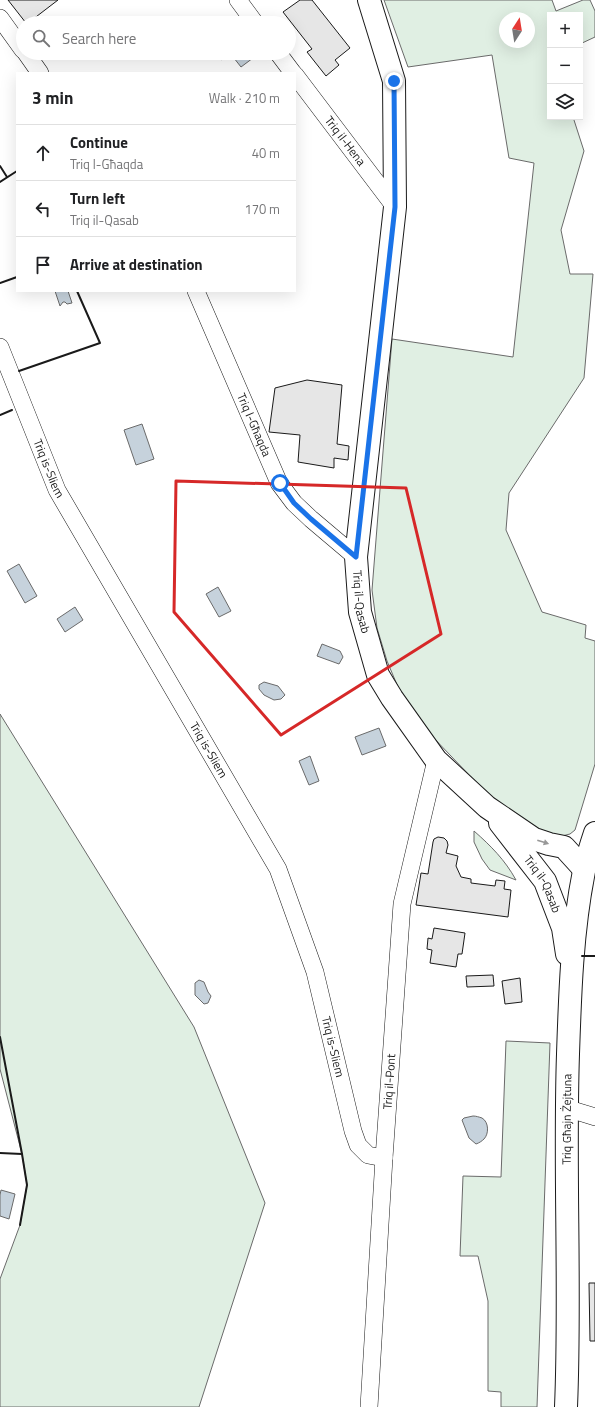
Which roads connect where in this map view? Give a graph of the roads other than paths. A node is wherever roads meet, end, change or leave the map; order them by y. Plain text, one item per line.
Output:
1 (238, 0) edge
2 (369, 0) edge
3 (250, 16) edge
4 (0, 18) edge
5 (16, 40) edge
6 (31, 60) edge
7 (283, 60) edge
8 (39, 72) edge
9 (292, 72) edge
10 (296, 77) edge
11 (395, 207) junction
12 (196, 292) edge
13 (0, 347) edge
14 (356, 557) junction
15 (436, 760) junction
16 (487, 807) junction
17 (595, 833) edge
18 (584, 869) junction
19 (580, 890) junction
20 (552, 900) junction
21 (570, 976) junction
22 (566, 1108) junction
23 (595, 1117) edge
24 (384, 1158) junction
25 (368, 1407) edge
26 (566, 1407) edge

1 - 3 street
2 - 11 street, Triq il-Qasab
4 - 5 street
6 - 8 street
7 - 9 street, Triq il-Hena
10 - 11 street, Triq il-Hena
11 - 14 street, Triq il-Qasab
12 - 14 street, Triq l-Għaqda
13 - 24 street, Triq is-Sliem
14 - 15 street, Triq il-Qasab
15 - 16 street, Triq il-Qasab
15 - 24 street, Triq il-Pont
16 -> 18 street, Triq il-Qasab
16 - 20 street, Triq il-Qasab
17 - 18 street, Triq Għajn Żejtuna
18 - 19 street, Triq Għajn Żejtuna
19 - 20 street
19 - 21 street, Triq Għajn Żejtuna
20 - 21 street, Triq il-Qasab
21 - 22 street, Triq Għajn Żejtuna
22 - 23 street
22 - 26 street, Triq Għajn Żejtuna
24 - 25 street, Triq il-Pont

